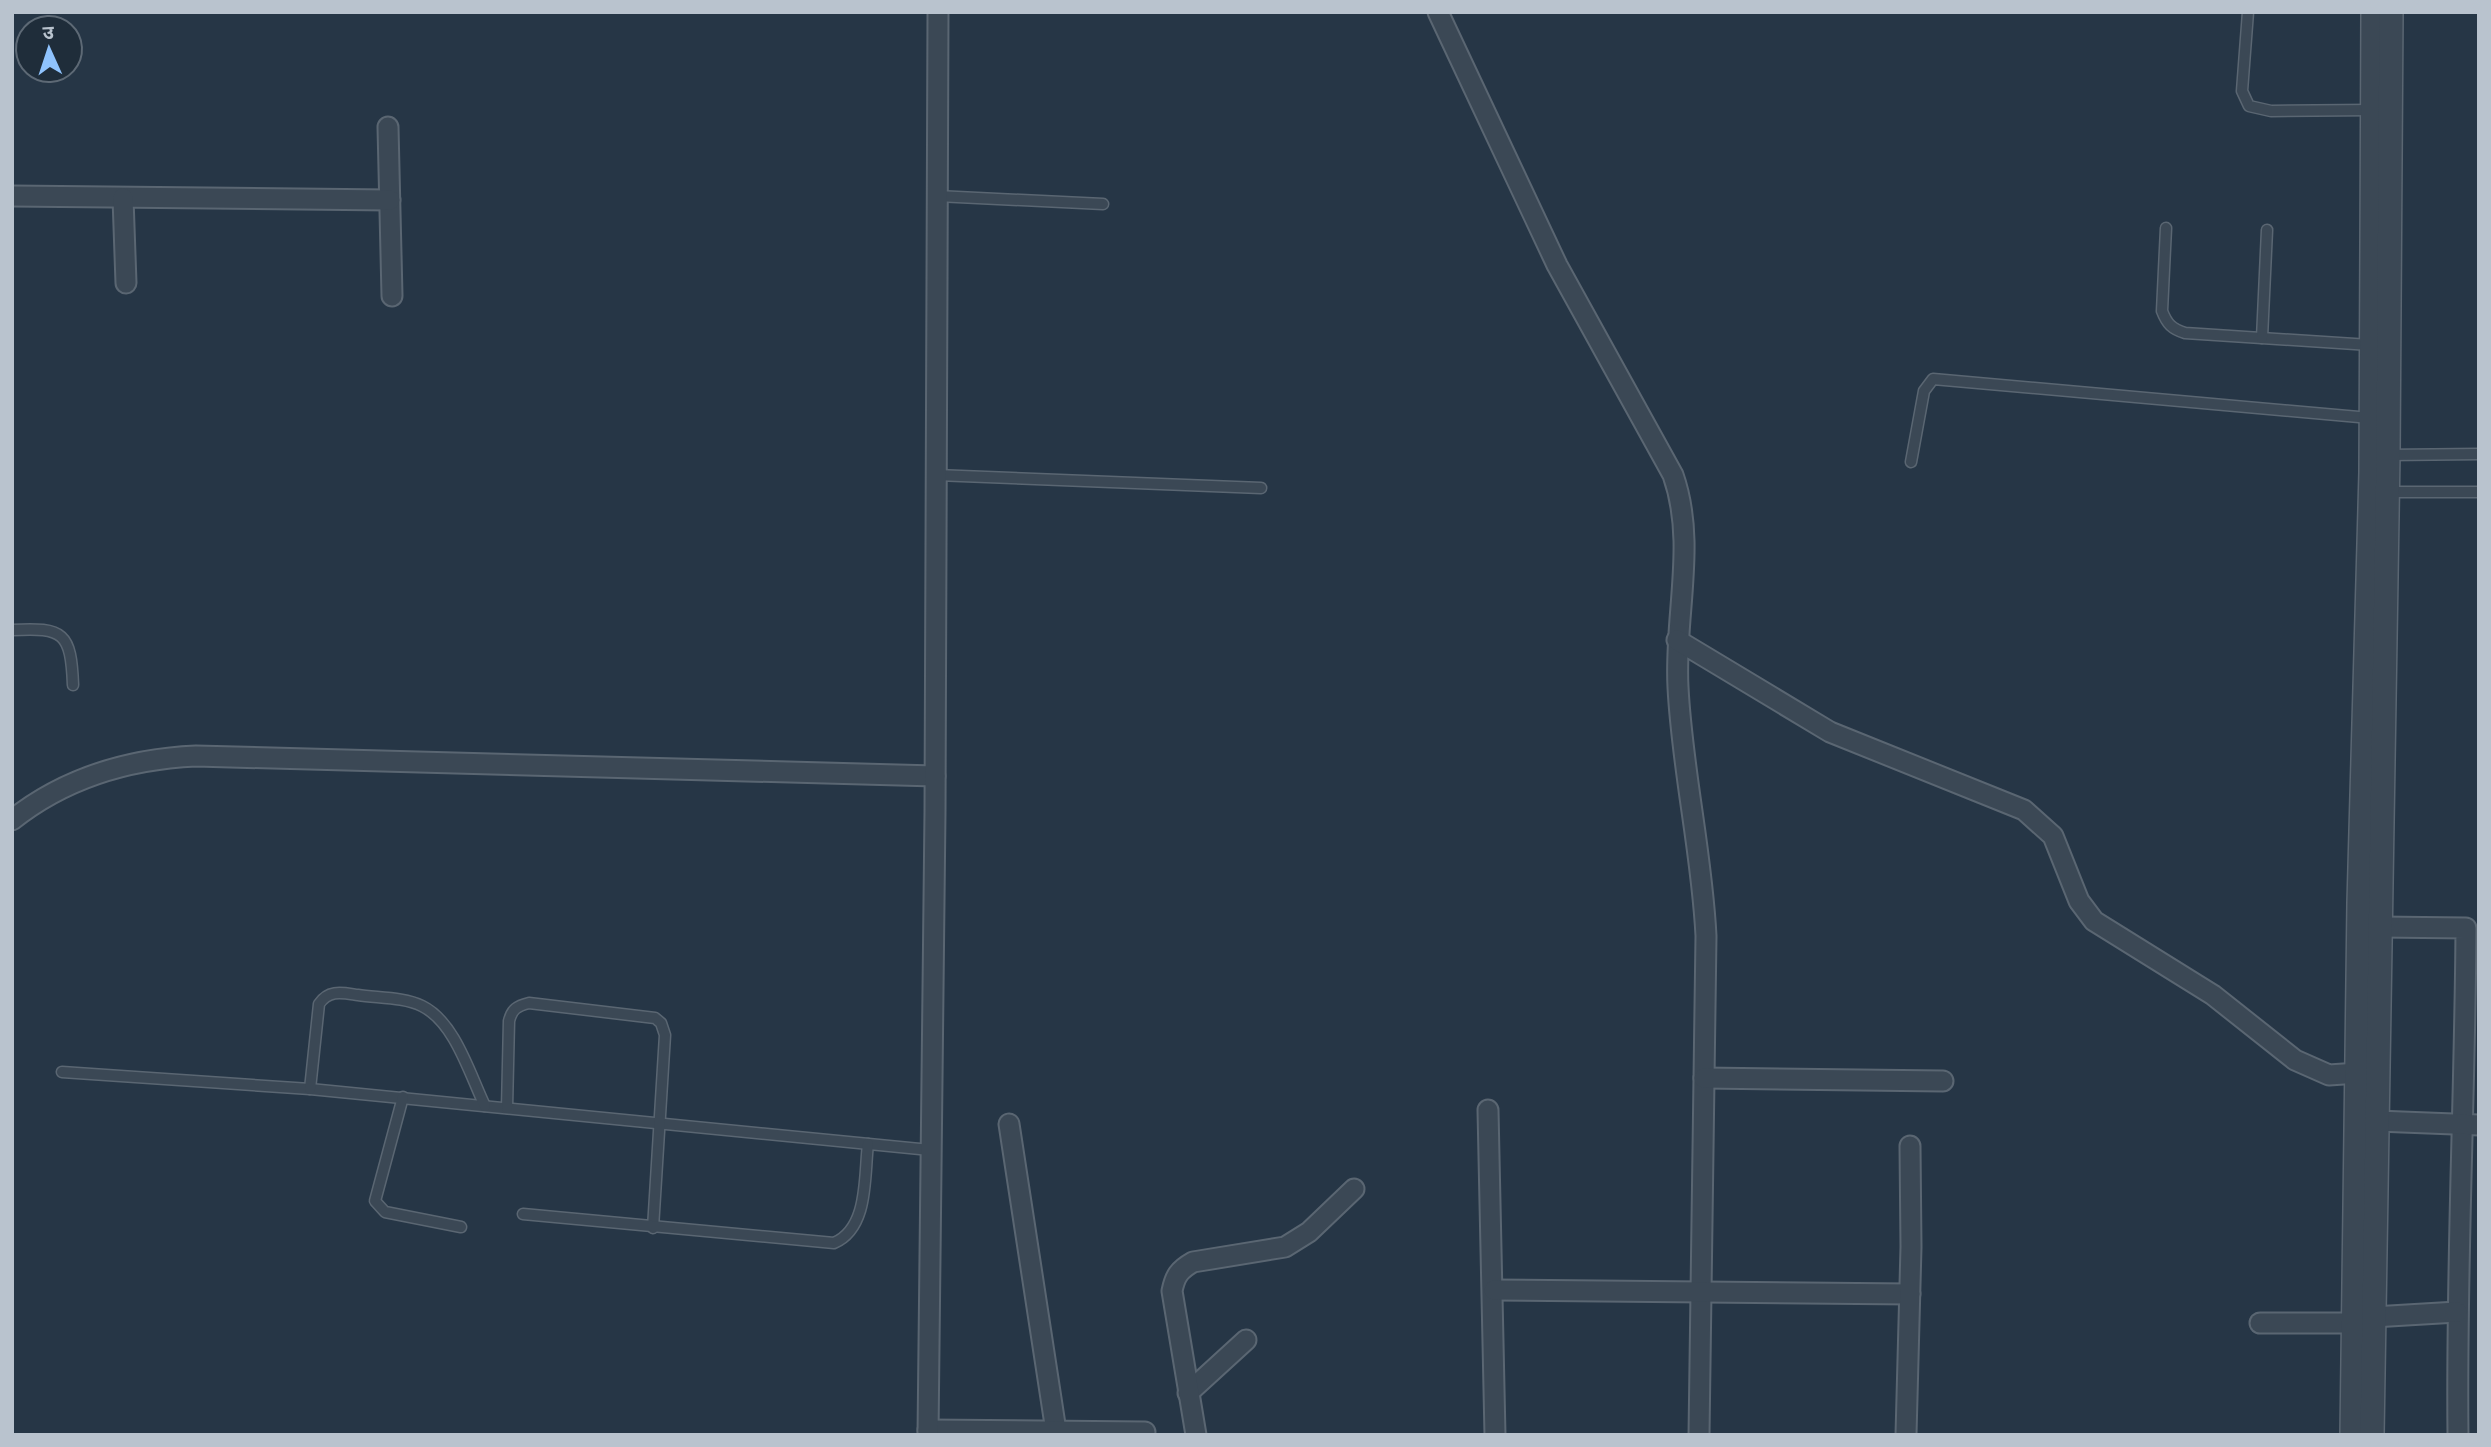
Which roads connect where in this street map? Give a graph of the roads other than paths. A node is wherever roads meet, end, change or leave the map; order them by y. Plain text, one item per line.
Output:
1 (938, 12) edge
2 (1438, 12) edge
3 (2248, 12) edge
4 (2373, 12) edge
5 (2391, 12) edge
6 (2372, 110) junction
7 (388, 127) dead end
8 (12, 196) edge
9 (937, 196) junction
10 (123, 198) junction
11 (390, 200) junction
12 (1103, 204) dead end
13 (2166, 228) dead end
14 (2267, 230) dead end
15 (126, 283) dead end
16 (392, 296) dead end
17 (2262, 338) junction
18 (2371, 345) junction
19 (2371, 418) junction
20 (2479, 454) edge
21 (2388, 455) junction
22 (1911, 462) dead end
23 (935, 475) junction
24 (1261, 488) dead end
25 (2386, 492) junction
26 (2479, 492) edge
27 (12, 630) edge
28 (1677, 640) junction
29 (73, 685) dead end
30 (935, 776) junction
31 (12, 820) edge
32 (2381, 927) junction
33 (62, 1072) dead end
34 (2358, 1073) junction
35 (1704, 1078) junction
36 (1943, 1082) dead end
37 (310, 1089) junction
38 (404, 1097) junction
39 (485, 1106) junction
40 (507, 1108) junction
41 (1488, 1111) dead end
42 (2377, 1121) junction
43 (660, 1123) junction
44 (1009, 1124) dead end
45 (2472, 1124) edge
46 (867, 1144) junction
47 (1910, 1146) dead end
48 (930, 1150) junction
49 (1354, 1189) dead end
50 (523, 1214) dead end
51 (461, 1227) dead end
52 (653, 1228) junction
53 (1494, 1290) junction
54 (1699, 1292) junction
55 (1910, 1294) junction
56 (2457, 1312) junction
57 (2363, 1320) junction
58 (2260, 1323) dead end
59 (1246, 1340) dead end
60 (1188, 1393) junction
61 (1056, 1431) junction
62 (928, 1432) edge
63 (1145, 1432) dead end
64 (988, 1433) edge
65 (1196, 1435) edge
66 (1495, 1435) edge
67 (1699, 1435) edge
68 (1906, 1435) edge
69 (2352, 1435) edge
70 (2372, 1435) edge
71 (2458, 1435) edge

1 - 9 street
2 - 28 street
3 - 6 lane
4 - 6 street
5 - 21 street
6 - 18 street
7 - 11 street
8 - 10 street
9 - 12 lane
9 - 23 street
10 - 11 street
10 - 15 street
11 - 16 street
13 - 17 lane
14 - 17 lane
17 - 18 lane
18 - 19 street
19 - 22 lane
19 - 34 street
20 - 21 lane
21 - 25 street
23 - 24 lane
23 - 30 street
25 - 26 lane
25 - 32 street
27 - 29 lane
28 - 34 street
28 - 35 street
30 - 31 street
30 - 48 street
32 - 42 street
32 - 45 street
33 - 37 lane
34 - 57 street
35 - 36 street
35 - 54 street
37 - 38 lane
37 - 39 lane
38 - 39 lane
38 - 51 lane
39 - 40 lane
40 - 43 lane
40 - 43 lane
41 - 53 street
42 - 45 street
42 - 57 street
43 - 46 lane
43 - 52 lane
44 - 61 street
45 - 56 street
46 - 48 lane
46 - 52 lane
47 - 55 street
48 - 62 street
49 - 60 street
50 - 52 lane
53 - 54 street
53 - 66 street
54 - 55 street
54 - 67 street
55 - 68 street
56 - 57 street
56 - 71 street
57 - 58 street
57 - 69 street
57 - 70 street
59 - 60 street
60 - 65 street
61 - 63 street
61 - 64 street
62 - 64 street

